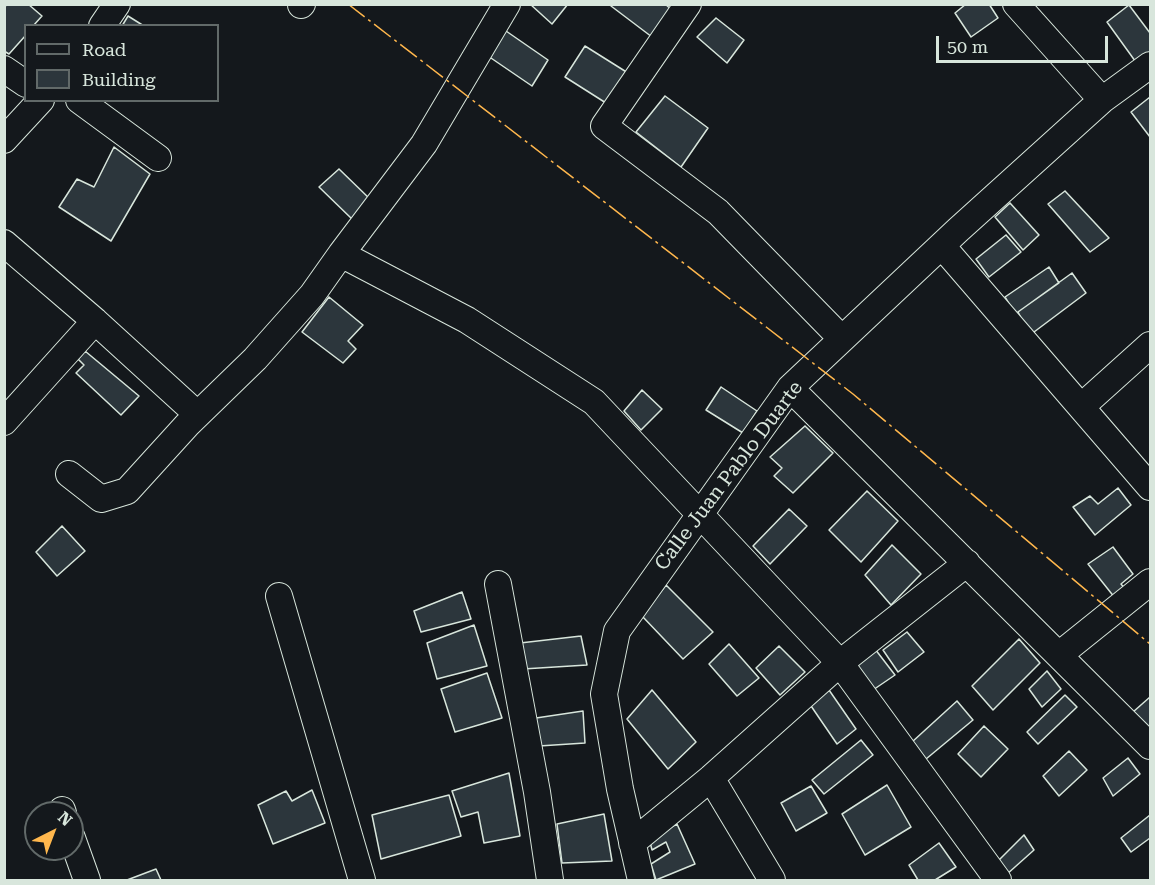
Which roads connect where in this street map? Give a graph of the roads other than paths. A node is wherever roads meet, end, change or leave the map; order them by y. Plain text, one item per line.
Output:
1 (117, 4) edge
2 (507, 4) edge
3 (688, 4) edge
4 (1016, 4) edge
5 (103, 24) edge
6 (1150, 65) edge
7 (4, 69) edge
8 (24, 83) edge
9 (1102, 100) junction
10 (40, 102) edge
11 (82, 102) edge
12 (4, 140) edge
13 (158, 158) dead end
14 (4, 243) edge
15 (942, 246) junction
16 (341, 254) junction
17 (95, 321) junction
18 (842, 339) junction
19 (1150, 345) edge
20 (790, 388) junction
21 (1081, 407) junction
22 (197, 414) junction
23 (4, 422) edge
24 (69, 474) dead end
25 (1150, 487) edge
26 (699, 514) junction
27 (967, 563) junction
28 (1150, 582) edge
29 (498, 584) dead end
30 (279, 596) dead end
31 (1059, 655) junction
32 (840, 663) junction
33 (1150, 746) edge
34 (711, 778) junction
35 (632, 843) junction
36 (80, 861) edge
37 (87, 880) edge
38 (362, 880) edge
39 (550, 880) edge
40 (641, 880) edge
41 (772, 880) edge
42 (998, 880) edge

1 - 5 street
2 - 16 street
3 - 18 street
4 - 9 street
6 - 9 street, Calle Juan Pablo Duarte
7 - 8 street
9 - 15 street, Calle Juan Pablo Duarte
10 - 12 street
11 - 13 street
14 - 17 street
15 - 18 street, Calle Juan Pablo Duarte
15 - 21 street
16 - 22 street
16 - 26 street
17 - 22 street
17 - 23 street
18 - 20 street, Calle Juan Pablo Duarte
19 - 21 street
20 - 26 street, Calle Juan Pablo Duarte
20 - 27 street
21 - 25 street
22 - 24 street
26 - 32 street
26 - 35 street, Calle Juan Pablo Duarte
27 - 31 street
27 - 32 street
28 - 31 street
29 - 39 street
30 - 38 street
31 - 33 street
32 - 34 street
32 - 42 street
34 - 35 street
34 - 41 street
35 - 40 street, Calle Juan Pablo Duarte
36 - 37 street

